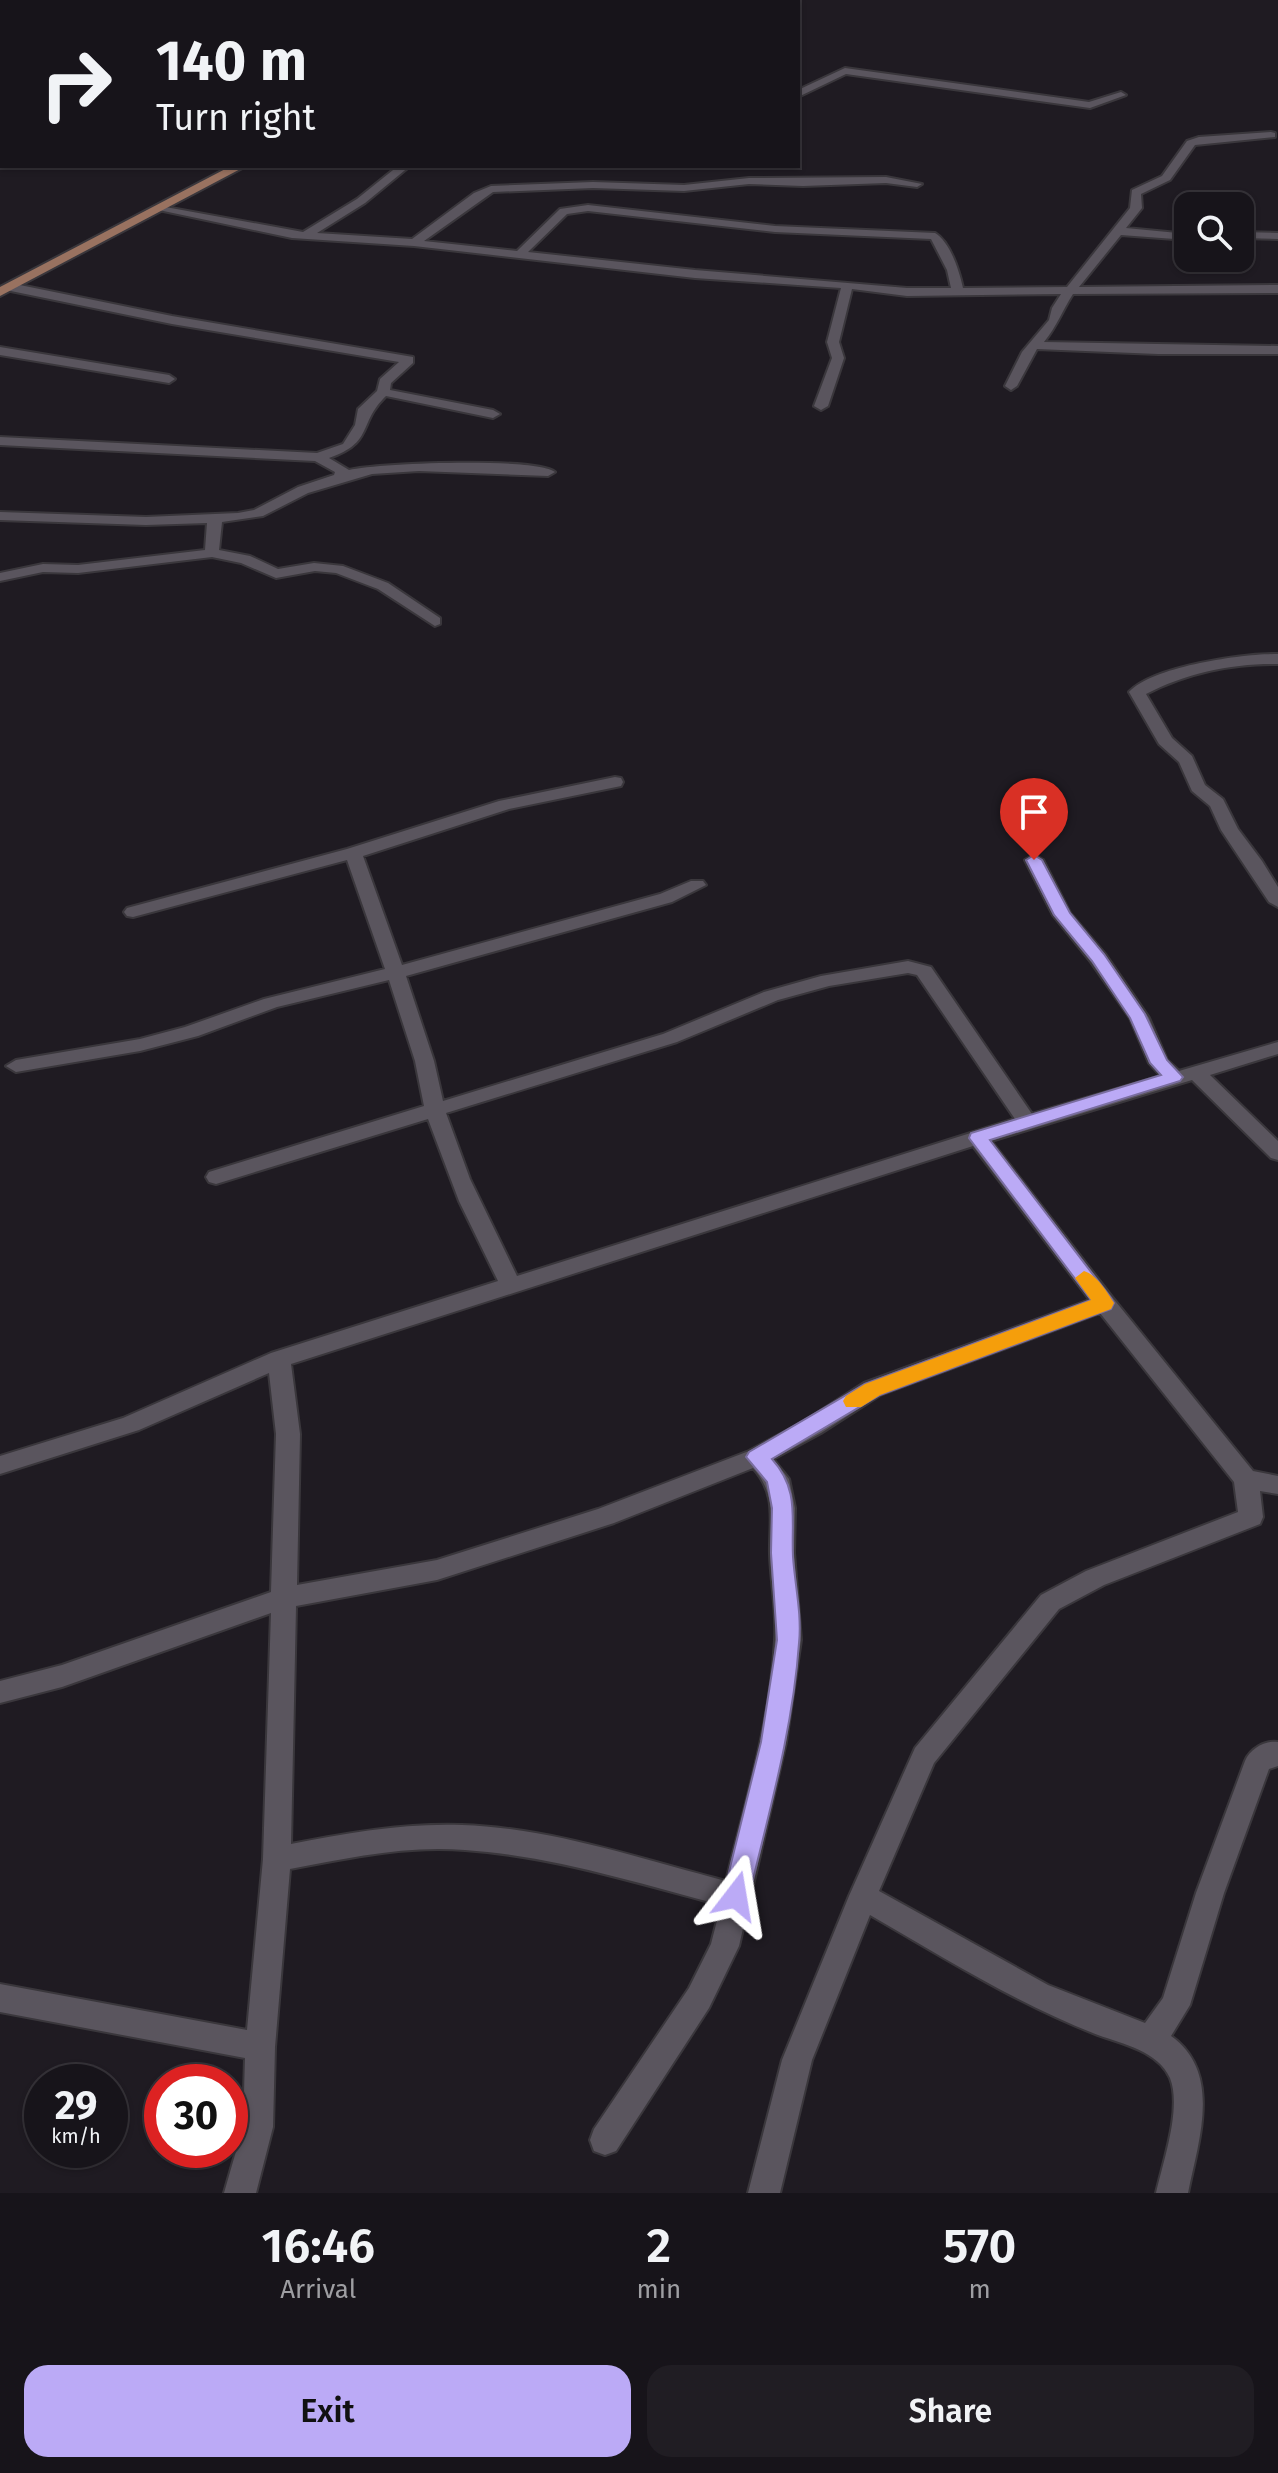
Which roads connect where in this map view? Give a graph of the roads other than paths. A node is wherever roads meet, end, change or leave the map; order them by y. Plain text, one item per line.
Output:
1 (800, 93) edge
2 (1121, 95) dead end
3 (1271, 135) dead end
4 (236, 168) edge
5 (402, 168) edge
6 (917, 184) dead end
7 (160, 209) junction
8 (1119, 231) junction
9 (1254, 235) edge
10 (305, 236) junction
11 (1174, 236) edge
12 (1278, 236) edge
13 (414, 243) junction
14 (520, 254) junction
15 (847, 287) junction
16 (5, 289) edge
17 (1278, 289) edge
18 (1069, 292) junction
19 (958, 293) junction
20 (1035, 345) junction
21 (1278, 350) edge
22 (0, 351) edge
23 (169, 379) dead end
24 (1011, 386) dead end
25 (383, 392) junction
26 (821, 406) dead end
27 (493, 414) dead end
28 (0, 441) edge
29 (318, 457) junction
30 (339, 471) junction
31 (548, 472) dead end
32 (0, 516) edge
33 (218, 517) junction
34 (212, 553) junction
35 (0, 577) edge
36 (435, 621) dead end
37 (1278, 659) edge
38 (615, 782) dead end
39 (353, 853) junction
40 (1034, 860) dead end
41 (697, 885) dead end
42 (1278, 902) edge
43 (133, 912) dead end
44 (394, 973) junction
45 (1278, 1048) edge
46 (16, 1066) dead end
47 (1184, 1074) junction
48 (435, 1110) junction
49 (1027, 1122) junction
50 (978, 1138) junction
51 (1278, 1153) edge
52 (216, 1177) dead end
53 (511, 1285) junction
54 (1104, 1303) junction
55 (279, 1359) junction
56 (757, 1457) junction
57 (0, 1465) edge
58 (1246, 1479) junction
59 (1278, 1485) edge
60 (283, 1598) junction
61 (0, 1692) edge
62 (1278, 1754) edge
63 (277, 1859) junction
64 (736, 1896) junction
65 (863, 1896) junction
66 (0, 1998) edge
67 (1152, 2039) junction
68 (260, 2047) junction
69 (605, 2140) dead end
70 (240, 2193) edge
71 (764, 2193) edge
72 (1172, 2193) edge

1 - 2 street
3 - 8 street
4 - 7 main road
5 - 10 street
6 - 13 street
7 - 10 street
7 - 16 main road
8 - 11 street
8 - 18 street
9 - 12 street
10 - 13 street
13 - 14 street
14 - 15 street
14 - 19 street
15 - 19 street
15 - 26 street
16 - 25 street
17 - 18 street
18 - 19 street
18 - 20 street
20 - 21 street
20 - 24 street
22 - 23 street
25 - 27 street
25 - 29 street
28 - 29 street
29 - 30 street
30 - 31 street
30 - 33 street
32 - 33 street
33 - 34 street
34 - 35 street
34 - 36 street
37 - 42 street
38 - 39 street
39 - 43 street
39 - 44 street
40 - 47 street
41 - 44 street
44 - 46 street
44 - 48 street
45 - 47 street
47 - 49 street
47 - 51 street
48 - 49 street
48 - 52 street
48 - 53 street
49 - 50 street
50 - 53 street
50 - 54 street
53 - 55 street
54 - 56 street
54 - 58 street
55 - 57 street
55 - 60 street
56 - 60 street
56 - 64 street
58 - 59 street
58 - 65 street
60 - 61 street
60 - 63 street
62 - 67 street
63 - 64 street
63 - 68 street
64 - 69 street
65 - 67 street
65 - 71 street
66 - 68 street
67 - 72 street
68 - 70 street

